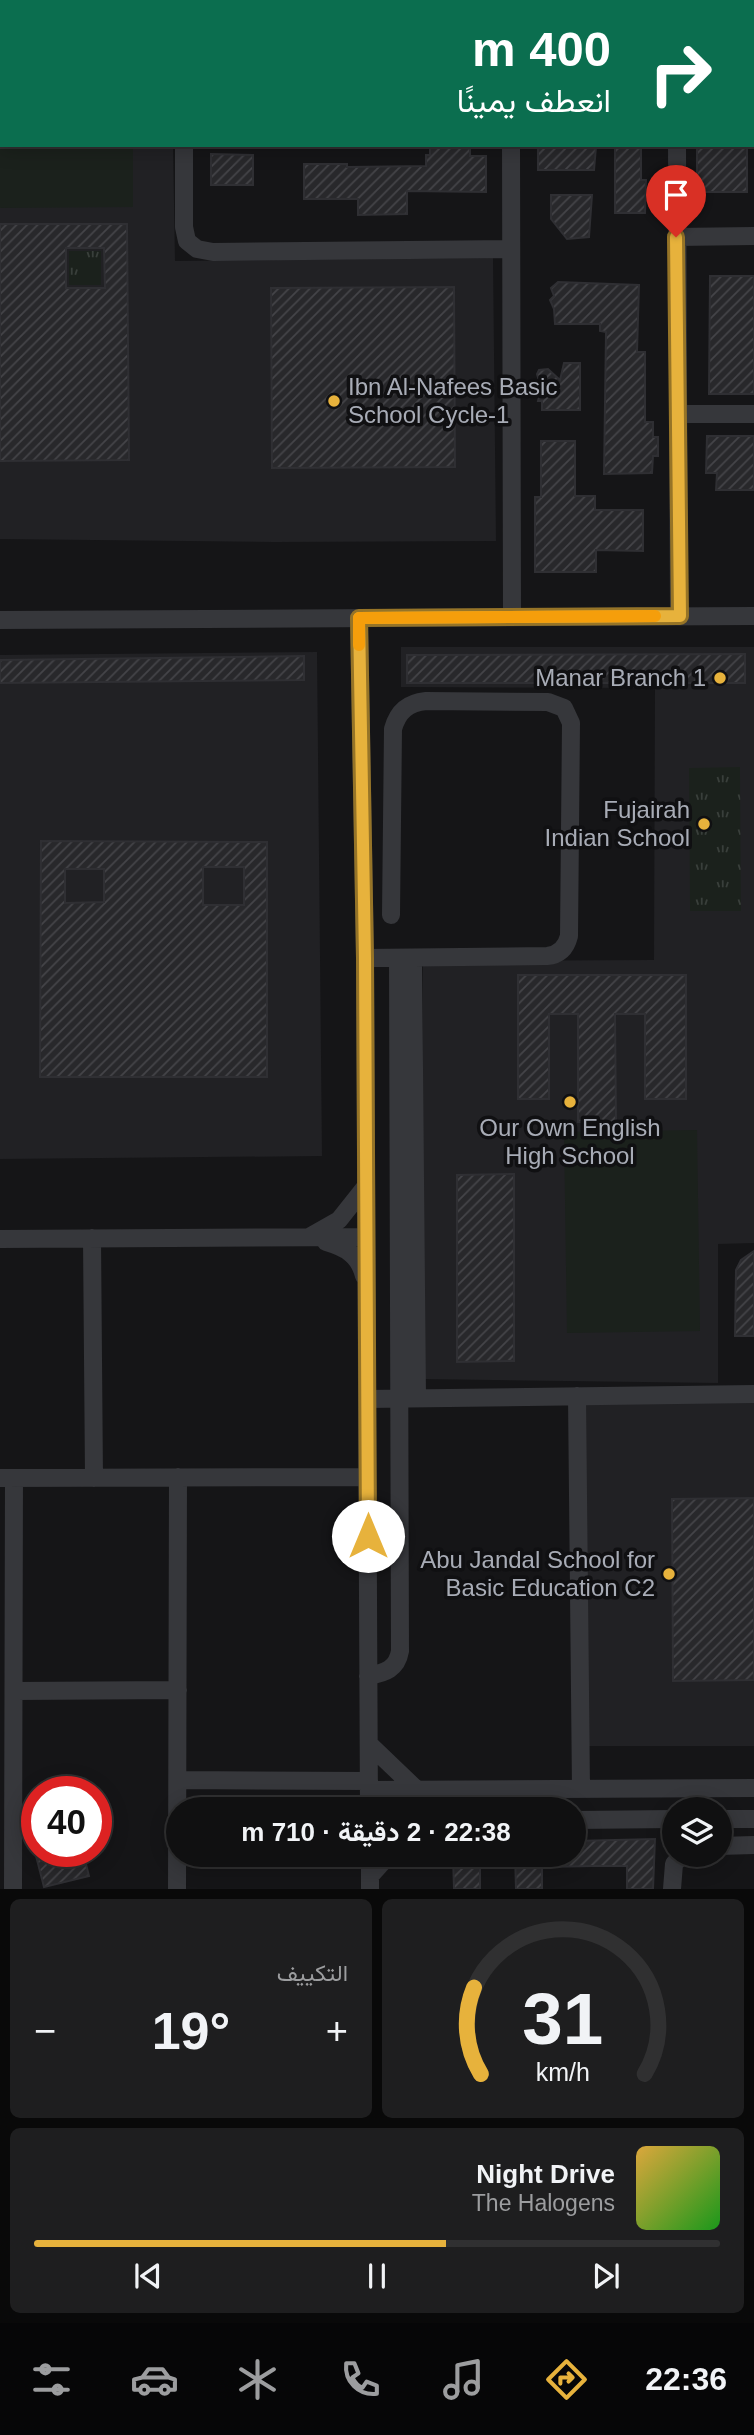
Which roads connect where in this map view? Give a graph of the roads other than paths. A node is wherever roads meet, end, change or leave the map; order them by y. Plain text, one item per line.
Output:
1 (184, 147) edge
2 (511, 147) edge
3 (677, 147) edge
4 (754, 236) edge
5 (676, 237) junction
6 (511, 249) junction
7 (678, 414) junction
8 (754, 414) edge
9 (680, 616) junction
10 (754, 616) edge
11 (512, 617) junction
12 (359, 618) junction
13 (0, 620) edge
14 (361, 739) junction
15 (393, 740) junction
16 (391, 915) dead end
17 (365, 958) junction
18 (405, 958) junction
19 (365, 1109) junction
20 (406, 1109) junction
21 (366, 1186) junction
22 (309, 1237) junction
23 (366, 1237) junction
24 (92, 1238) junction
25 (0, 1239) edge
26 (366, 1286) junction
27 (754, 1394) edge
28 (577, 1396) junction
29 (367, 1399) junction
30 (408, 1399) junction
31 (7, 1478) edge
32 (94, 1478) junction
33 (178, 1478) junction
34 (368, 1484) junction
35 (400, 1490) junction
36 (400, 1558) junction
37 (368, 1559) junction
38 (400, 1606) junction
39 (368, 1607) junction
40 (368, 1676) junction
41 (178, 1690) junction
42 (14, 1691) junction
43 (369, 1744) junction
44 (7, 1780) edge
45 (178, 1780) junction
46 (369, 1785) junction
47 (754, 1788) edge
48 (416, 1789) junction
49 (581, 1789) junction
50 (369, 1797) edge
51 (405, 1797) edge
52 (662, 1819) edge
53 (732, 1819) edge
54 (754, 1819) edge
55 (586, 1820) edge
56 (754, 1845) edge
57 (732, 1846) edge
58 (381, 1867) edge
59 (674, 1867) edge
60 (370, 1883) edge
61 (13, 1889) edge
62 (177, 1889) edge
63 (672, 1889) edge

1 - 6 street
2 - 6 street
3 - 5 street
4 - 5 street
5 - 7 street
6 - 11 street
7 - 8 street
7 - 9 street
9 - 10 street
9 - 11 street
11 - 12 street
12 - 13 street
12 - 14 street
14 - 15 street
14 - 17 street
15 - 16 street
15 - 18 street
17 - 18 street
17 - 19 street
18 - 20 street
19 - 20 street
19 - 21 street
20 - 30 street
21 - 22 street
21 - 23 street
22 - 23 street
22 - 24 street
22 - 26 street
23 - 26 street
24 - 25 street
24 - 32 street
26 - 29 street
27 - 28 street
28 - 30 street
28 - 49 street
29 - 30 street
29 - 34 street
30 - 35 street
31 - 32 street
31 - 42 street
32 - 33 street
33 - 34 street
33 - 41 street
34 - 35 street
34 - 37 street
35 - 36 street
36 - 37 street
36 - 38 street
37 - 39 street
38 - 39 street
38 - 40 street
39 - 40 street
40 - 43 street
41 - 42 street
41 - 45 street
42 - 44 street
43 - 46 street
43 - 48 street
44 - 61 street
45 - 46 street
45 - 62 street
46 - 48 street
46 - 50 street
47 - 49 street
48 - 49 street
48 - 51 street
52 - 55 street
53 - 54 street
56 - 57 street
58 - 60 street
59 - 63 street

